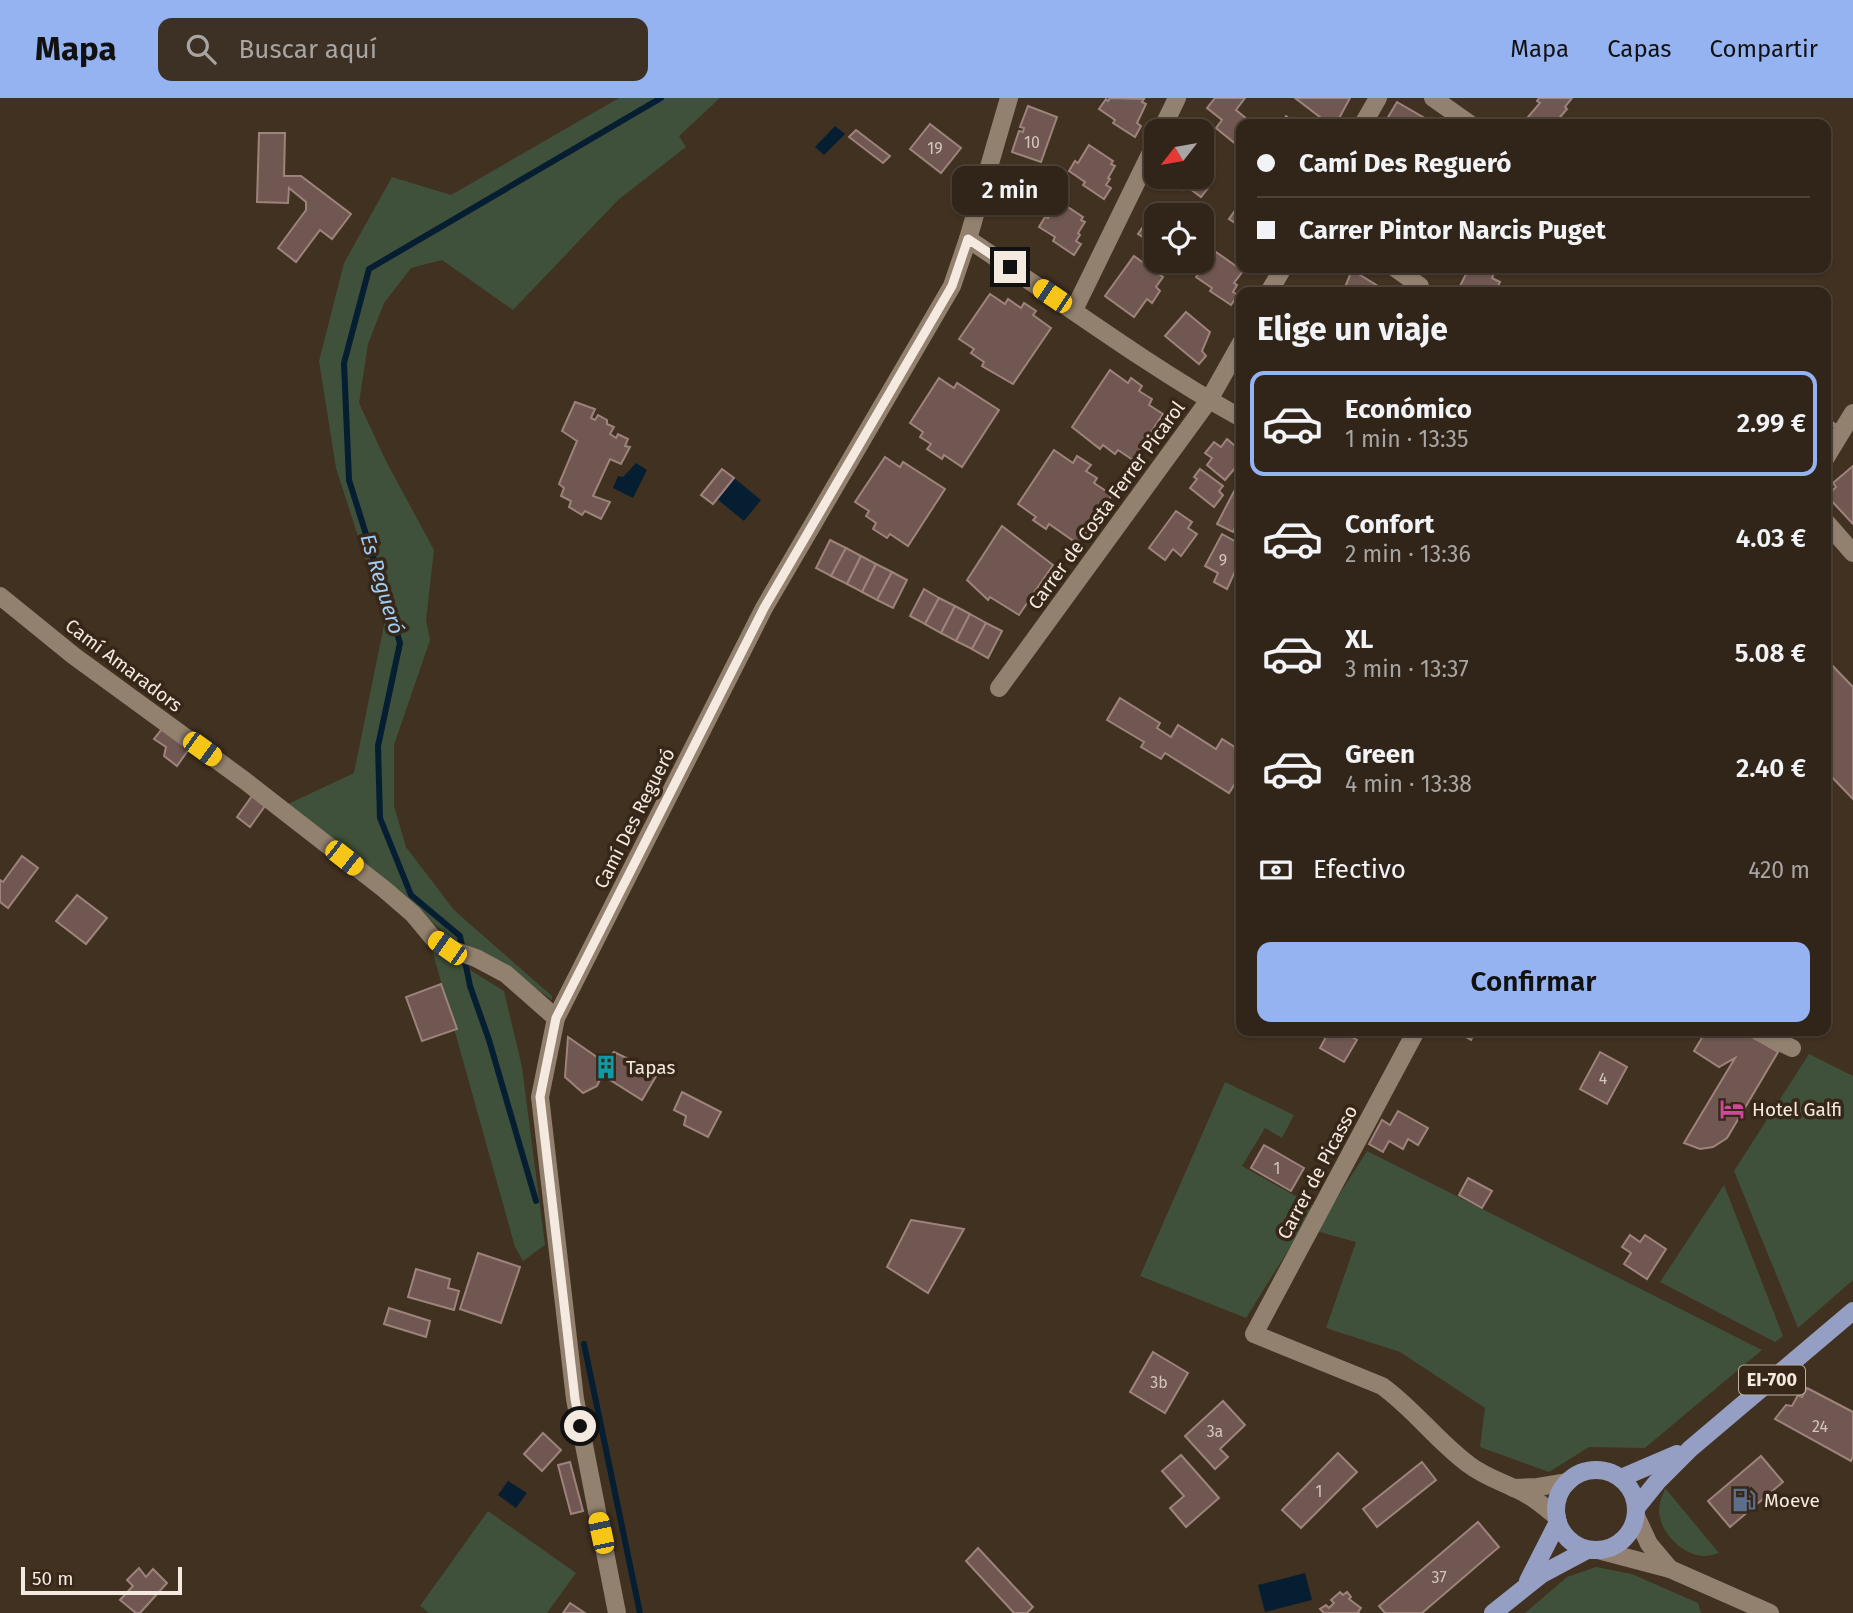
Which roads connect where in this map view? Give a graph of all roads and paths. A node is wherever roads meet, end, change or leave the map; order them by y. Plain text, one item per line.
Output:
1 (1009, 98) edge
2 (1177, 98) edge
3 (1378, 98) edge
4 (1433, 98) edge
5 (1167, 119) edge
6 (1366, 119) edge
7 (1463, 119) edge
8 (1144, 167) edge
9 (968, 239) junction
10 (1402, 273) edge
11 (1420, 286) dead end
12 (1074, 310) junction
13 (1236, 352) edge
14 (1209, 400) junction
15 (1853, 413) edge
16 (1236, 415) edge
17 (1831, 448) edge
18 (1831, 528) edge
19 (1853, 553) edge
20 (0, 596) edge
21 (999, 688) dead end
22 (556, 1018) junction
23 (1413, 1036) edge
24 (1767, 1036) edge
25 (1792, 1048) dead end
26 (1853, 1311) edge
27 (1690, 1449) junction
28 (1620, 1478) junction
29 (1567, 1482) junction
30 (1513, 1488) junction
31 (1636, 1512) junction
32 (1558, 1519) junction
33 (1592, 1550) junction
34 (1670, 1569) junction
35 (1525, 1586) junction
36 (617, 1613) edge
37 (1493, 1613) edge
38 (1770, 1613) edge

1 - 9 street, Camí Des Regueró
2 - 5 street
3 - 6 street
4 - 7 street
8 - 12 street
9 - 12 street
9 - 22 street, Camí Des Regueró
10 - 11 street
12 - 14 street
13 - 14 street, Carrer de Costa Ferrer Picarol
14 - 16 street
14 - 21 street, Carrer de Costa Ferrer Picarol
15 - 17 street
18 - 19 street
20 - 22 street, Camí Amaradors
22 - 36 street, Camí Des Regueró
23 - 30 street, Carrer de Picasso
24 - 25 street
26 - 27 main road, EI-700
27 - 28 main road, EI-700
27 - 31 main road, EI-700
28 - 29 main road
28 - 31 main road
29 - 30 street
29 - 32 main road, EI-700
30 - 32 street
31 - 33 main road, EI-700
31 - 34 street
32 - 33 main road
32 - 35 main road, EI-700
33 - 34 street
33 - 35 main road, EI-700
34 - 38 street
35 - 37 main road, EI-700

